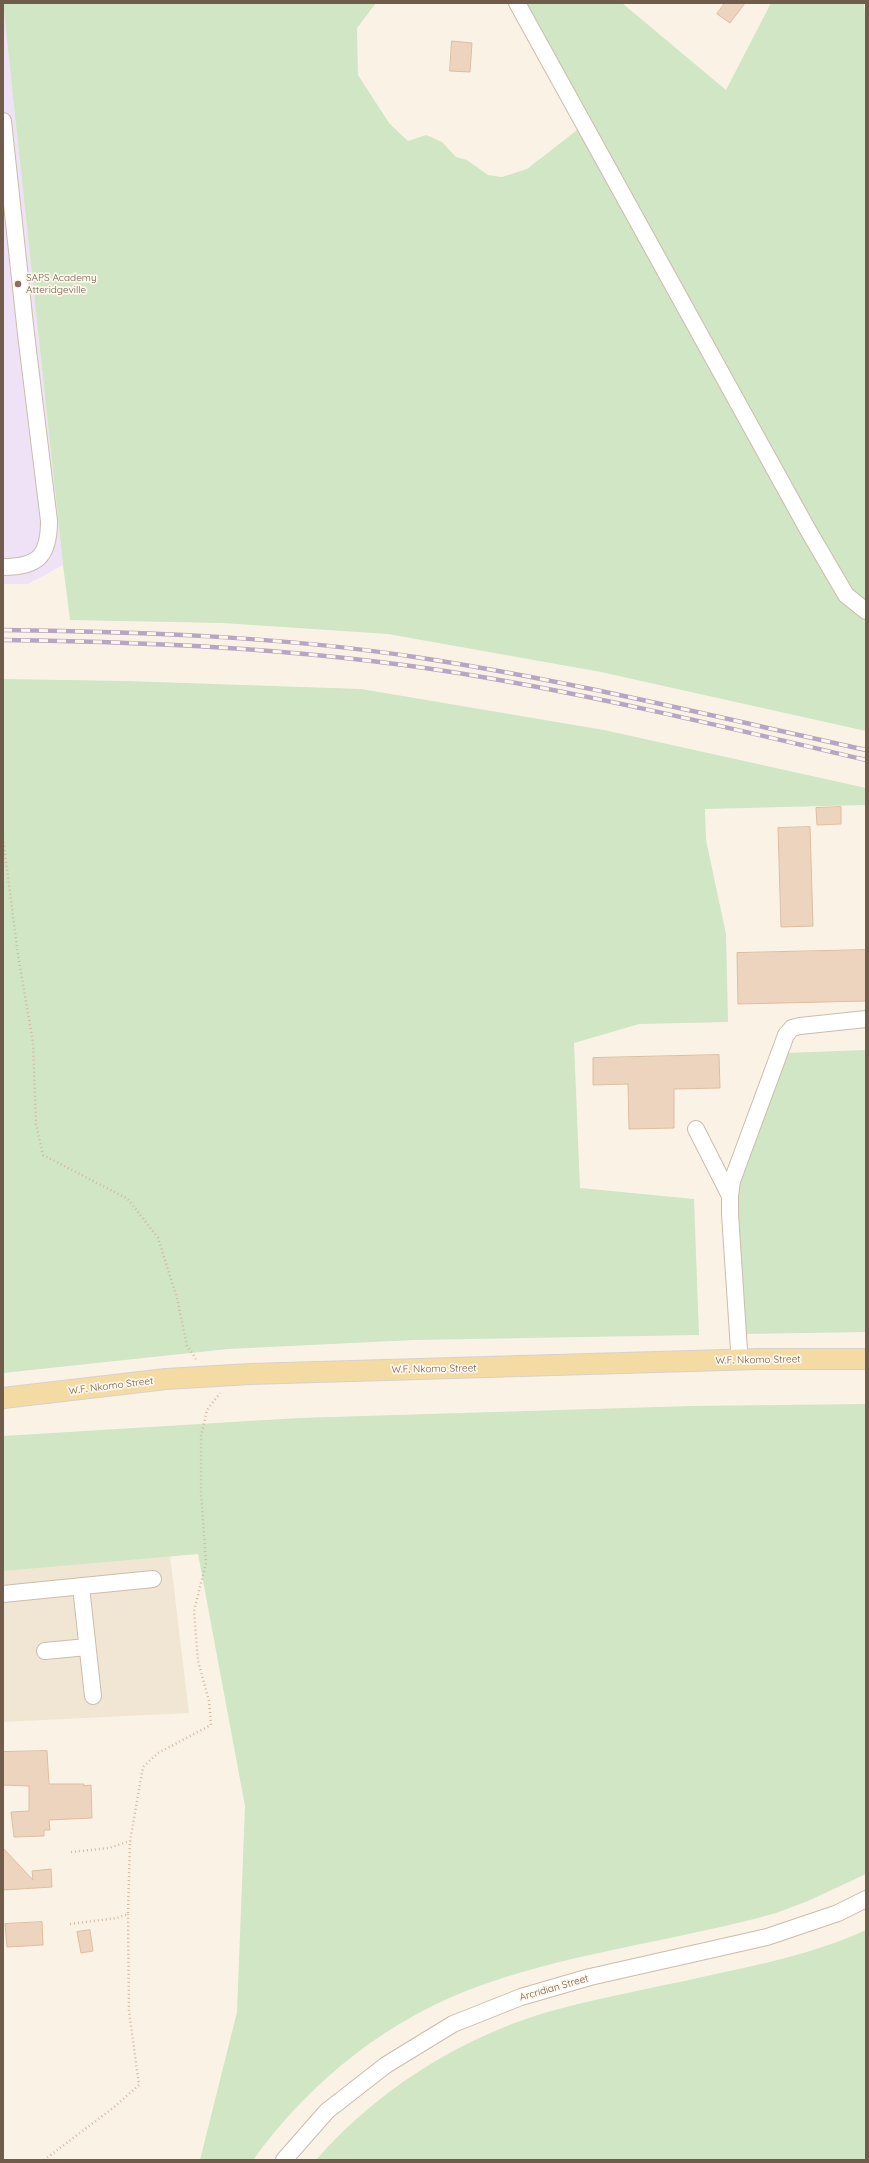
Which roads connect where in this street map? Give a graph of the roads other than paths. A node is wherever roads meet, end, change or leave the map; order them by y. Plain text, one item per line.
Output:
1 (517, 3) edge
2 (3, 121) edge
3 (3, 567) edge
4 (866, 611) edge
5 (866, 1019) edge
6 (696, 1129) dead end
7 (730, 1196) junction
8 (866, 1345) edge
9 (741, 1354) junction
10 (866, 1359) edge
11 (3, 1388) edge
12 (3, 1398) edge
13 (153, 1579) dead end
14 (81, 1587) junction
15 (3, 1594) edge
16 (87, 1647) junction
17 (45, 1651) dead end
18 (93, 1696) dead end
19 (866, 1899) edge
20 (284, 2160) edge

1 - 4 street
2 - 3 street
5 - 7 street
6 - 7 street
7 - 9 street
8 - 9 main road, W.F. Nkomo Street
9 - 10 main road, W.F. Nkomo Street
9 - 11 main road, W.F. Nkomo Street
9 - 12 main road, W.F. Nkomo Street
13 - 14 street
14 - 15 street
14 - 16 street
16 - 17 street
16 - 18 street
19 - 20 street, Arcridian Street

